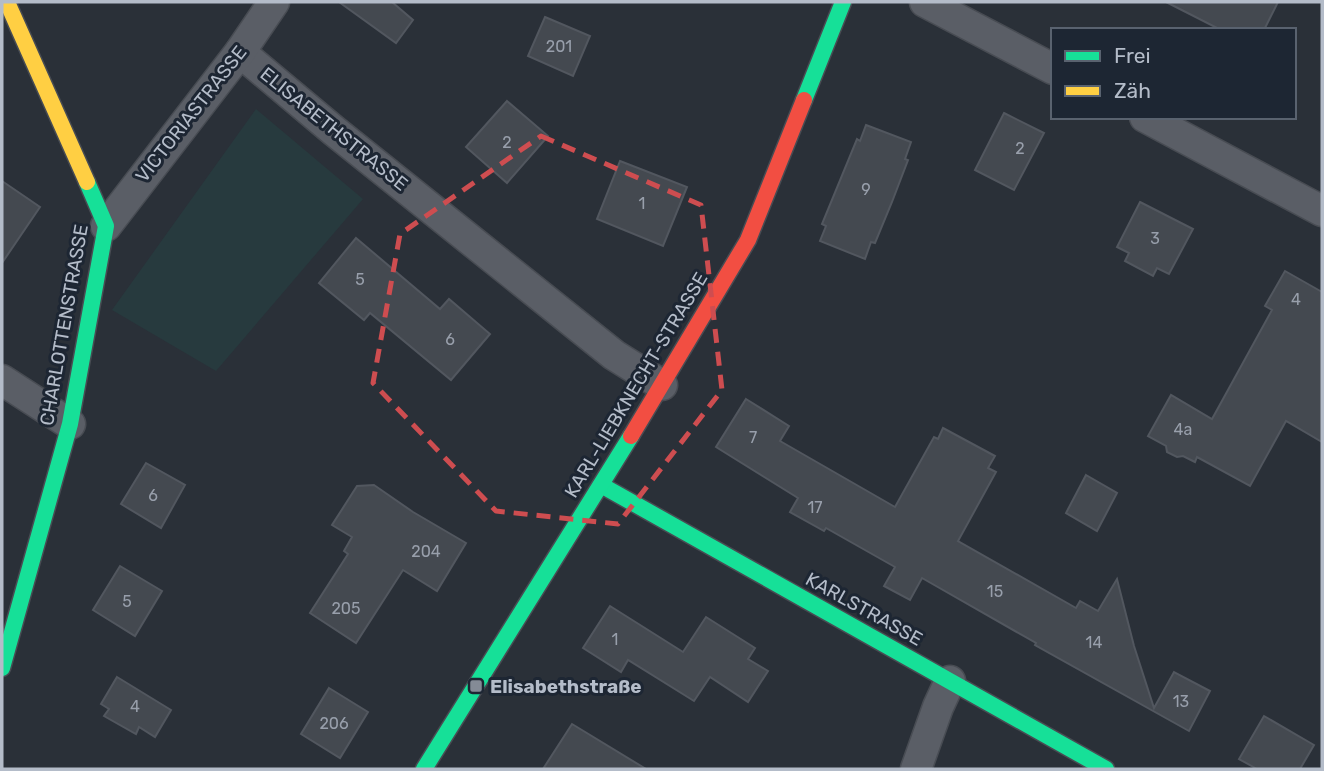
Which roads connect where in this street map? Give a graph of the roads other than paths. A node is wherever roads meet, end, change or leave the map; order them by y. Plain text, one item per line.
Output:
1 (7, 2) edge
2 (274, 2) edge
3 (843, 2) edge
4 (925, 2) edge
5 (240, 52) junction
6 (1051, 68) edge
7 (1149, 119) edge
8 (1322, 211) edge
9 (106, 226) junction
10 (2, 380) edge
11 (662, 385) junction
12 (69, 424) junction
13 (601, 485) junction
14 (2, 667) edge
15 (950, 681) junction
16 (424, 769) edge
17 (916, 769) edge
18 (1106, 769) edge

1 - 9 street, CHARLOTTENSTRASSE
2 - 5 street, VICTORIASTRASSE
3 - 11 street, KARL-LIEBKNECHT-STRASSE
4 - 6 street
5 - 9 street, VICTORIASTRASSE
5 - 11 street, ELISABETHSTRASSE
7 - 8 street
9 - 12 street, CHARLOTTENSTRASSE
10 - 12 street
11 - 13 street, KARL-LIEBKNECHT-STRASSE
12 - 14 street, CHARLOTTENSTRASSE
13 - 15 street, KARLSTRASSE
13 - 16 street, KARL-LIEBKNECHT-STRASSE
15 - 17 street
15 - 18 street, KARLSTRASSE

